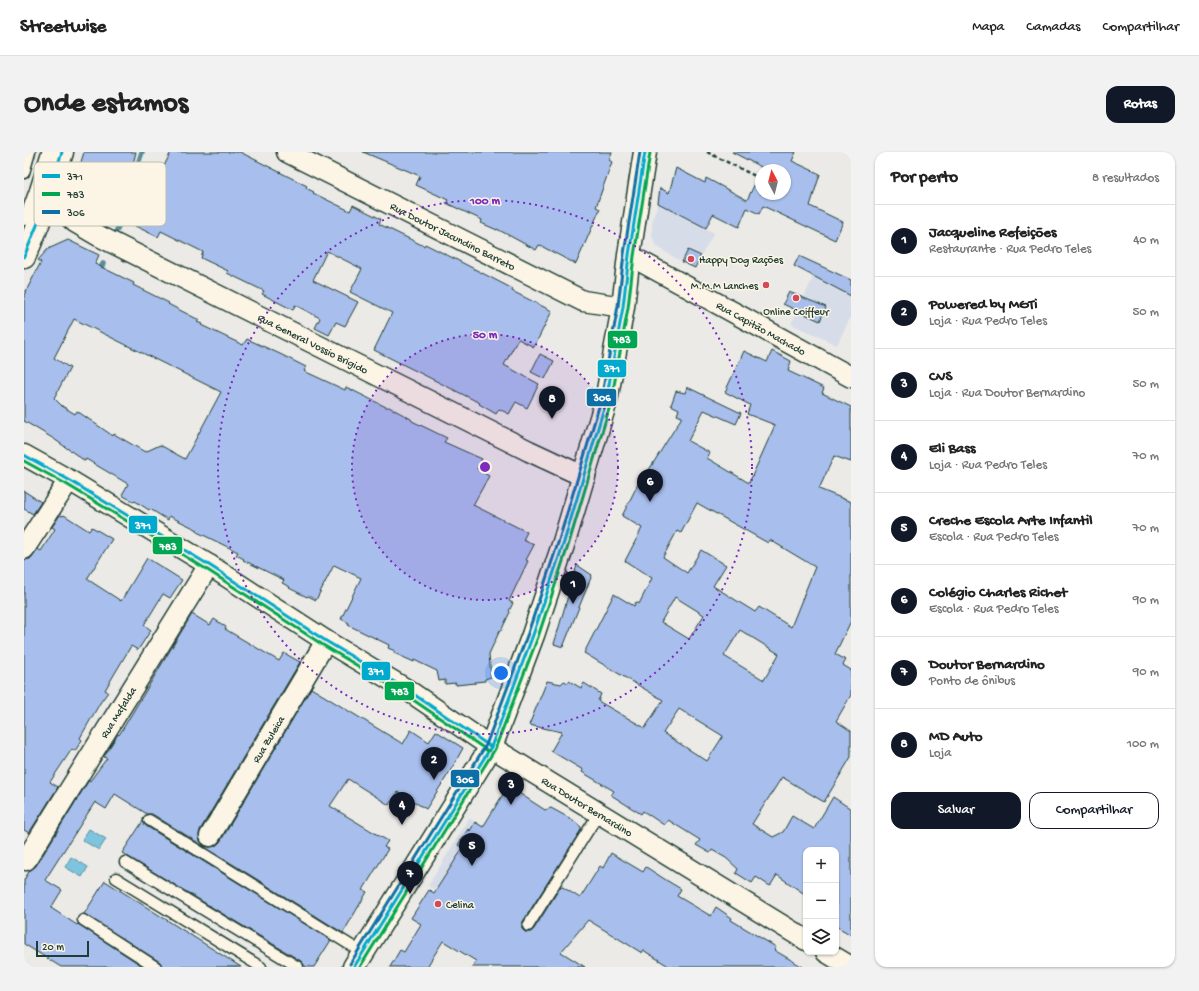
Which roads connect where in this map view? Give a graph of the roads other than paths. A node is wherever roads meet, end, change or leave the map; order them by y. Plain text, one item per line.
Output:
1 (30, 152) edge
2 (47, 152) edge
3 (62, 152) edge
4 (287, 152) edge
5 (645, 152) edge
6 (44, 162) edge
7 (59, 162) edge
8 (24, 173) edge
9 (34, 193) edge
10 (24, 220) edge
11 (37, 226) edge
12 (82, 226) edge
13 (629, 255) junction
14 (24, 257) edge
15 (623, 307) junction
16 (851, 377) edge
17 (24, 455) edge
18 (585, 477) junction
19 (69, 480) junction
20 (24, 549) edge
21 (209, 565) junction
22 (326, 641) junction
23 (491, 747) junction
24 (599, 813) junction
25 (149, 820) dead end
26 (210, 836) dead end
27 (26, 860) dead end
28 (125, 862) dead end
29 (116, 878) dead end
30 (82, 920) dead end
31 (528, 926) dead end
32 (803, 938) edge
33 (831, 955) edge
34 (359, 960) edge
35 (156, 967) edge
36 (261, 967) edge
37 (298, 967) edge
38 (851, 967) edge

1 - 8 lane
2 - 6 lane
3 - 7 street
4 - 15 street, Rua Doutor Jacundino Barreto
5 - 13 street
9 - 10 lane
11 - 14 street
12 - 18 street, Rua General Vossio Brigido
13 - 15 street
13 - 16 street, Rua Capitão Machado
15 - 18 street
17 - 19 street, Rua Doutor Bernardino
18 - 23 street
19 - 20 street
19 - 21 street, Rua Doutor Bernardino
21 - 22 street, Rua Doutor Bernardino
21 - 27 street, Rua Mafalda
22 - 23 street, Rua Doutor Bernardino
22 - 26 street, Rua Zuleica
23 - 24 street, Rua Doutor Bernardino
23 - 34 street
24 - 31 lane
24 - 32 street, Rua Doutor Bernardino
25 - 34 lane
28 - 37 lane
29 - 36 lane
30 - 35 lane
33 - 38 street

